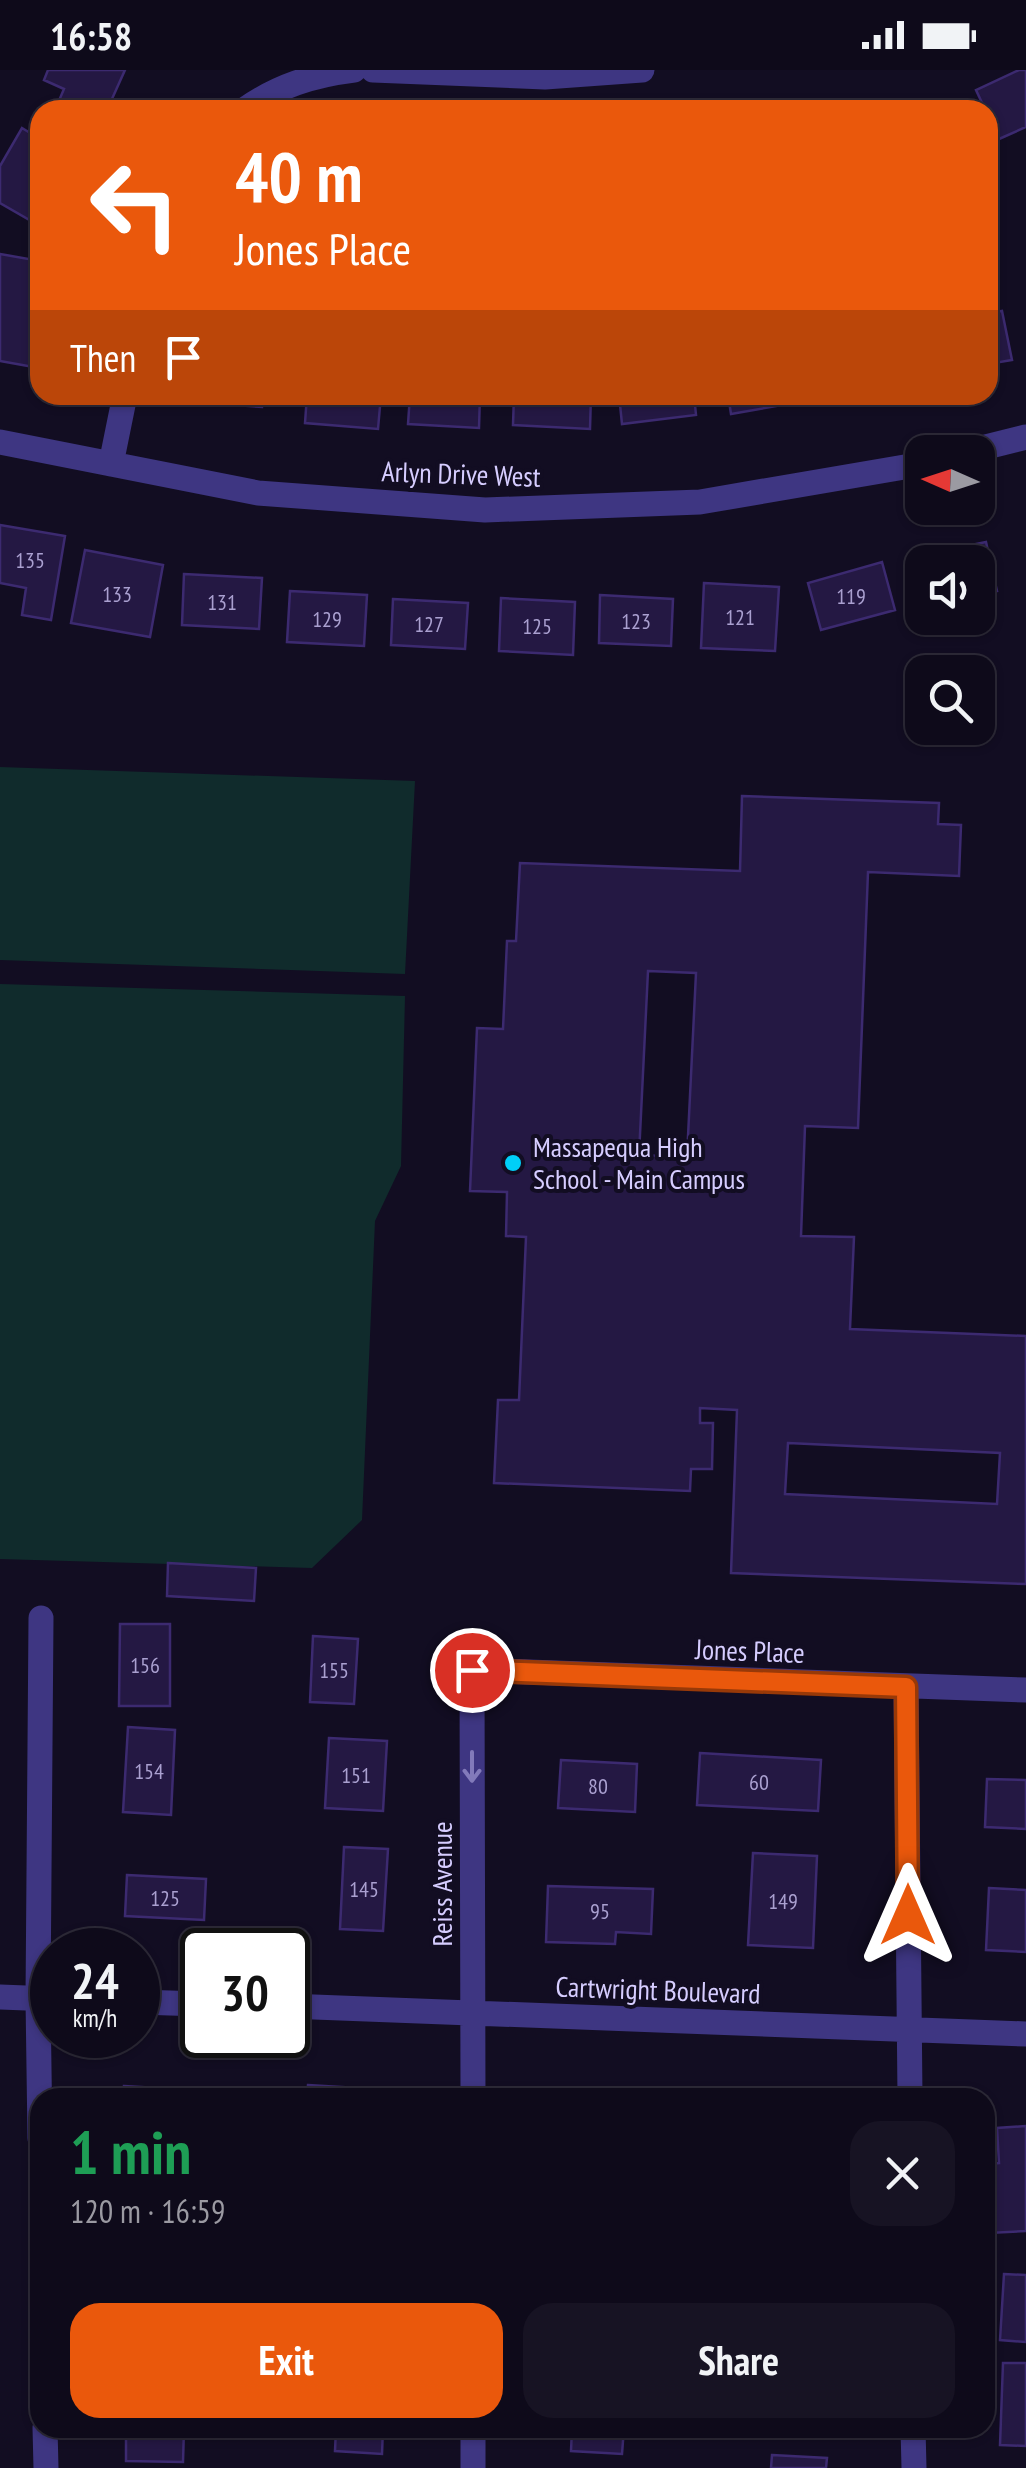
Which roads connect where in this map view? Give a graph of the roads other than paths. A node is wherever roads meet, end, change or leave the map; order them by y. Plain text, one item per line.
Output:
1 (354, 70) edge
2 (372, 70) edge
3 (642, 70) edge
4 (258, 100) edge
5 (122, 405) edge
6 (1026, 437) edge
7 (0, 442) edge
8 (995, 445) edge
9 (111, 464) junction
10 (905, 467) edge
11 (41, 1618) dead end
12 (472, 1670) joint
13 (906, 1687) junction
14 (1026, 1690) edge
15 (44, 1928) edge
16 (0, 1997) edge
17 (30, 1998) edge
18 (310, 2007) edge
19 (472, 2012) junction
20 (910, 2030) junction
21 (1026, 2034) edge
22 (43, 2058) edge
23 (42, 2088) edge
24 (473, 2088) edge
25 (910, 2088) edge
26 (45, 2438) edge
27 (473, 2438) edge
28 (913, 2438) edge
29 (46, 2468) edge
30 (473, 2468) edge
31 (914, 2468) edge

1 - 4 street
2 - 3 street
5 - 9 street
6 - 8 street
7 - 9 street, Arlyn Drive West
9 - 10 street, Arlyn Drive West
11 - 15 street
12 - 13 street, Jones Place
12 -> 19 street, Reiss Avenue
13 - 14 street, Jones Place
13 - 20 street
16 - 17 street
18 - 19 street, Cartwright Boulevard
19 - 20 street, Cartwright Boulevard
19 - 24 street, Reiss Avenue
20 - 21 street, Cartwright Boulevard
20 - 25 street
22 - 23 street
26 - 29 street
27 - 30 street
28 - 31 street

